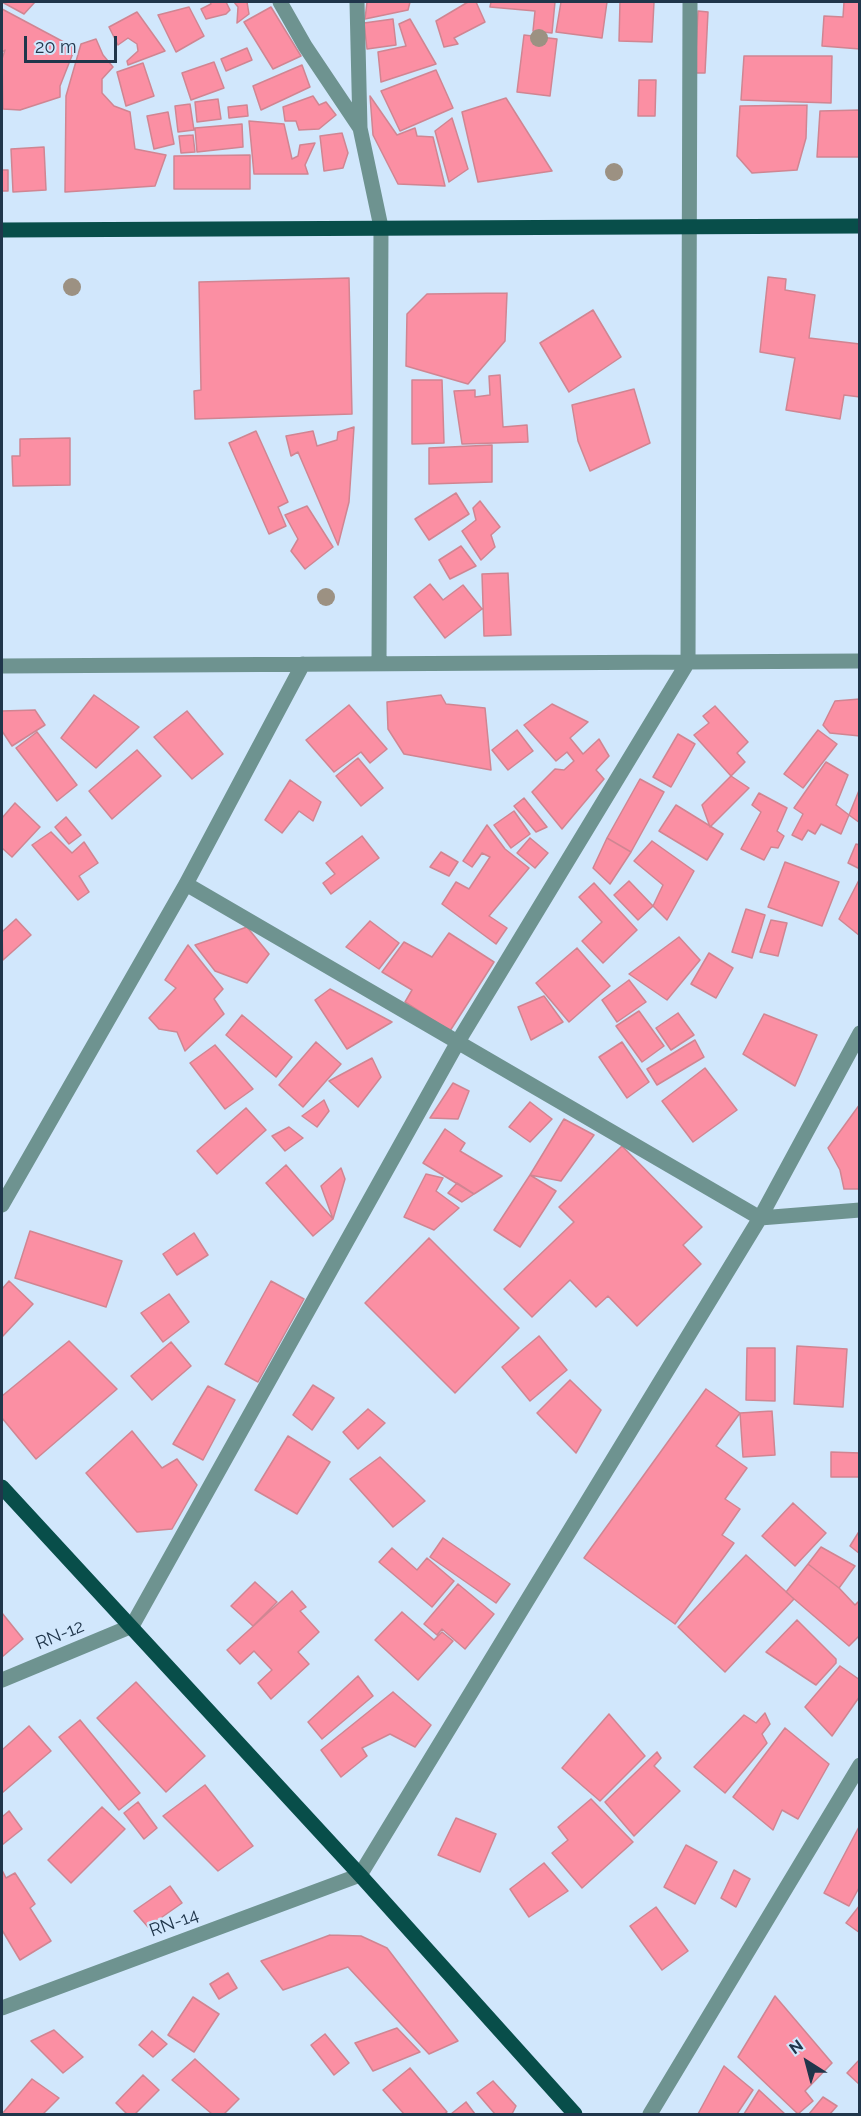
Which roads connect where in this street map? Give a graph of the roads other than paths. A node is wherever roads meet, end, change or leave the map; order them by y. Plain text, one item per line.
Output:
1 (280, 2) edge
2 (357, 2) edge
3 (690, 2) edge
4 (360, 128) junction
5 (689, 226) junction
6 (860, 226) edge
7 (381, 227) junction
8 (2, 230) edge
9 (860, 661) edge
10 (688, 662) junction
11 (303, 663) junction
12 (380, 663) junction
13 (2, 666) edge
14 (186, 884) junction
15 (860, 1033) edge
16 (459, 1041) junction
17 (2, 1205) edge
18 (860, 1210) edge
19 (759, 1218) junction
20 (2, 1487) edge
21 (132, 1626) junction
22 (2, 1680) edge
23 (860, 1765) edge
24 (360, 1875) junction
25 (2, 2008) edge
26 (575, 2115) edge
27 (650, 2115) edge

1 - 4 street
2 - 4 street
3 - 5 street
4 - 7 street
5 - 6 main road
5 - 7 main road
5 - 10 street
7 - 8 main road
7 - 12 street
9 - 10 street
10 - 12 street
10 - 16 street
11 - 12 street
11 - 13 street
11 - 14 street
14 - 16 street
14 - 17 street
15 - 19 street
16 - 19 street
16 - 21 street
18 - 19 street
19 - 24 street
20 - 21 main road
21 - 22 street, RN-12
21 - 24 main road
23 - 27 street
24 - 25 street, RN-14
24 - 26 main road

